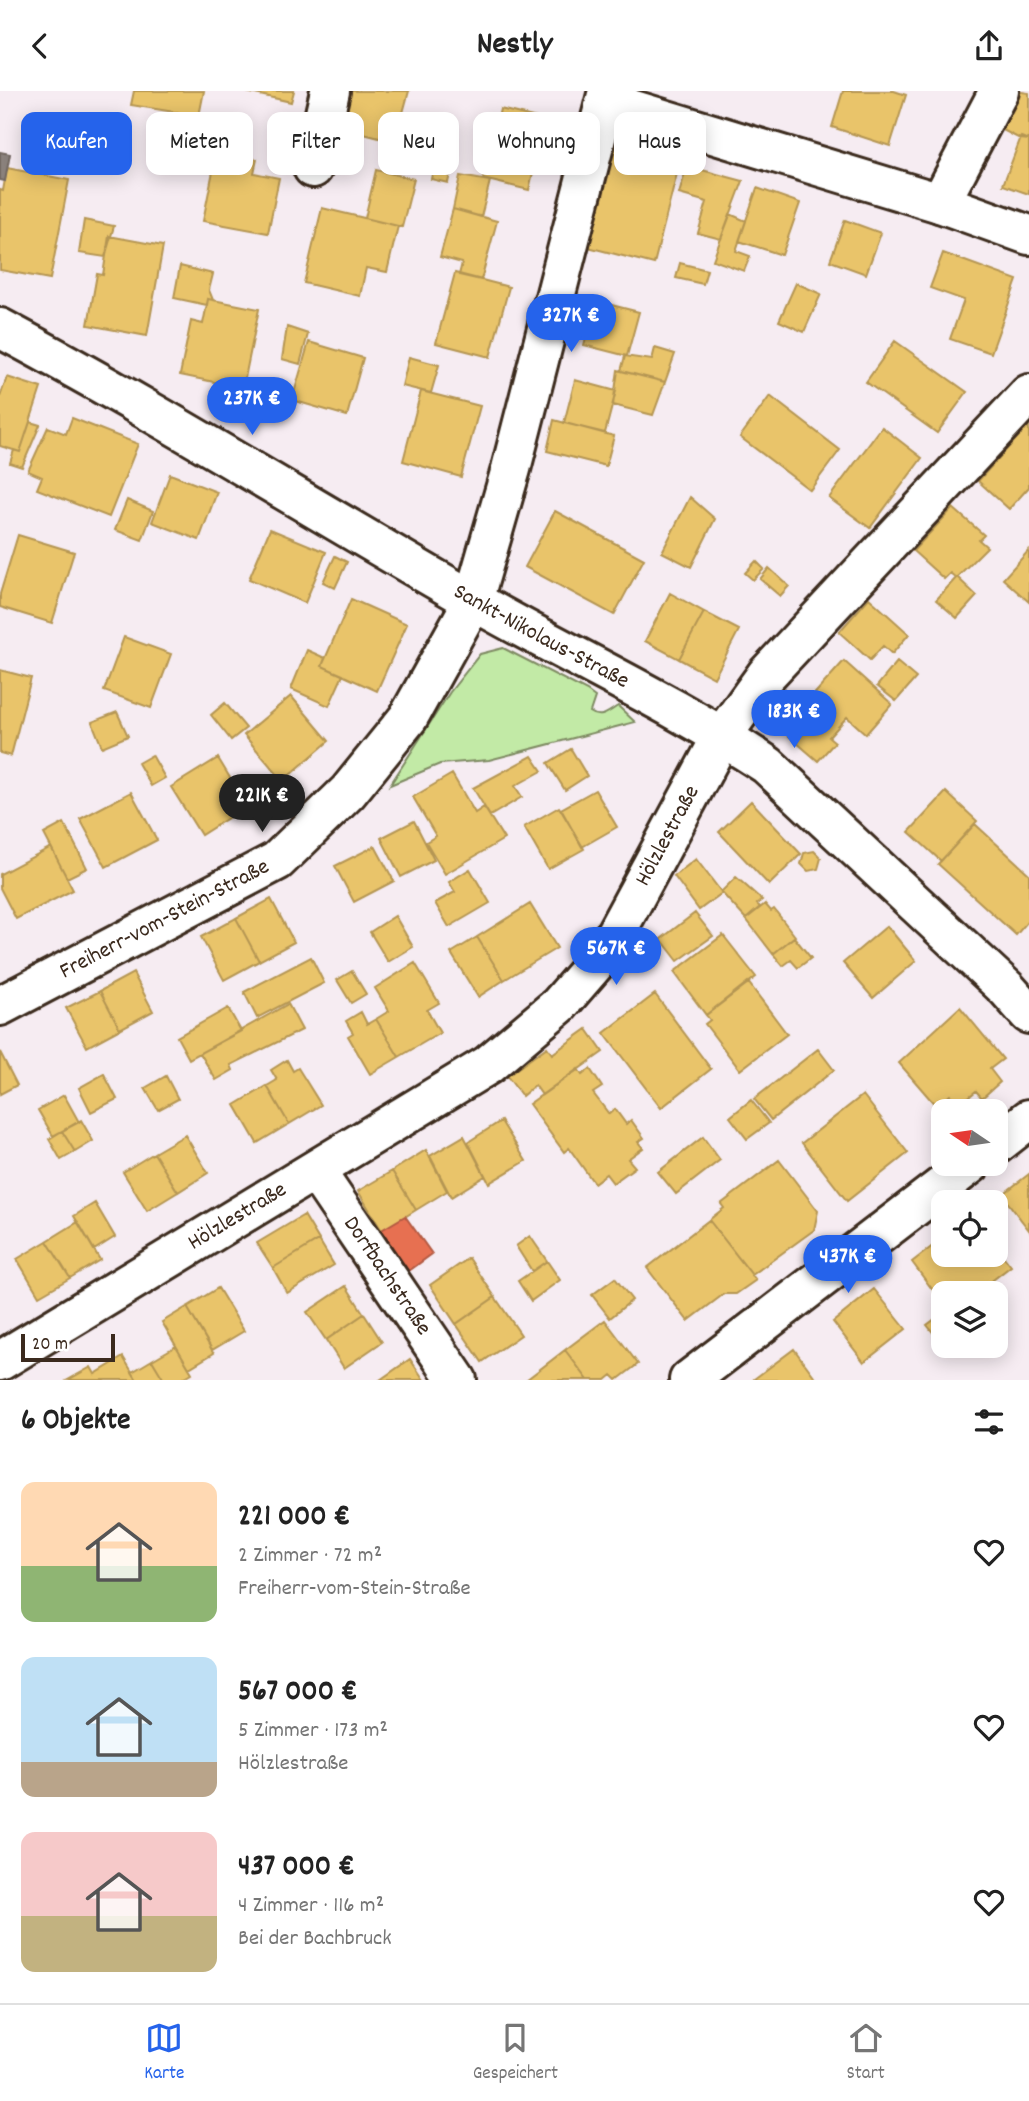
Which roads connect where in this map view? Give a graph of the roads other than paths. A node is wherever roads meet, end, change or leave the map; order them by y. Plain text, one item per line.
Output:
1 (330, 91) edge
2 (609, 91) edge
3 (999, 91) edge
4 (325, 112) edge
5 (940, 203) junction
6 (1029, 235) edge
7 (0, 328) edge
8 (1029, 394) edge
9 (473, 601) junction
10 (722, 736) junction
11 (0, 1006) edge
12 (1029, 1014) edge
13 (1029, 1119) edge
14 (1008, 1136) edge
15 (316, 1172) junction
16 (955, 1176) edge
17 (0, 1361) edge
18 (457, 1380) edge
19 (689, 1380) edge

1 - 4 street
2 - 5 street
2 - 9 street, Freiherr-vom-Stein-Straße
3 - 5 street
5 - 6 street
7 - 9 street, Sankt-Nikolaus-Straße
8 - 10 street, Hölzlestraße
9 - 10 street, Sankt-Nikolaus-Straße
9 - 11 street, Freiherr-vom-Stein-Straße
10 - 12 street, Sankt-Nikolaus-Straße
10 - 15 street, Hölzlestraße
13 - 14 street
15 - 17 street, Hölzlestraße
15 - 18 street, Dorfbachstraße
16 - 19 street

